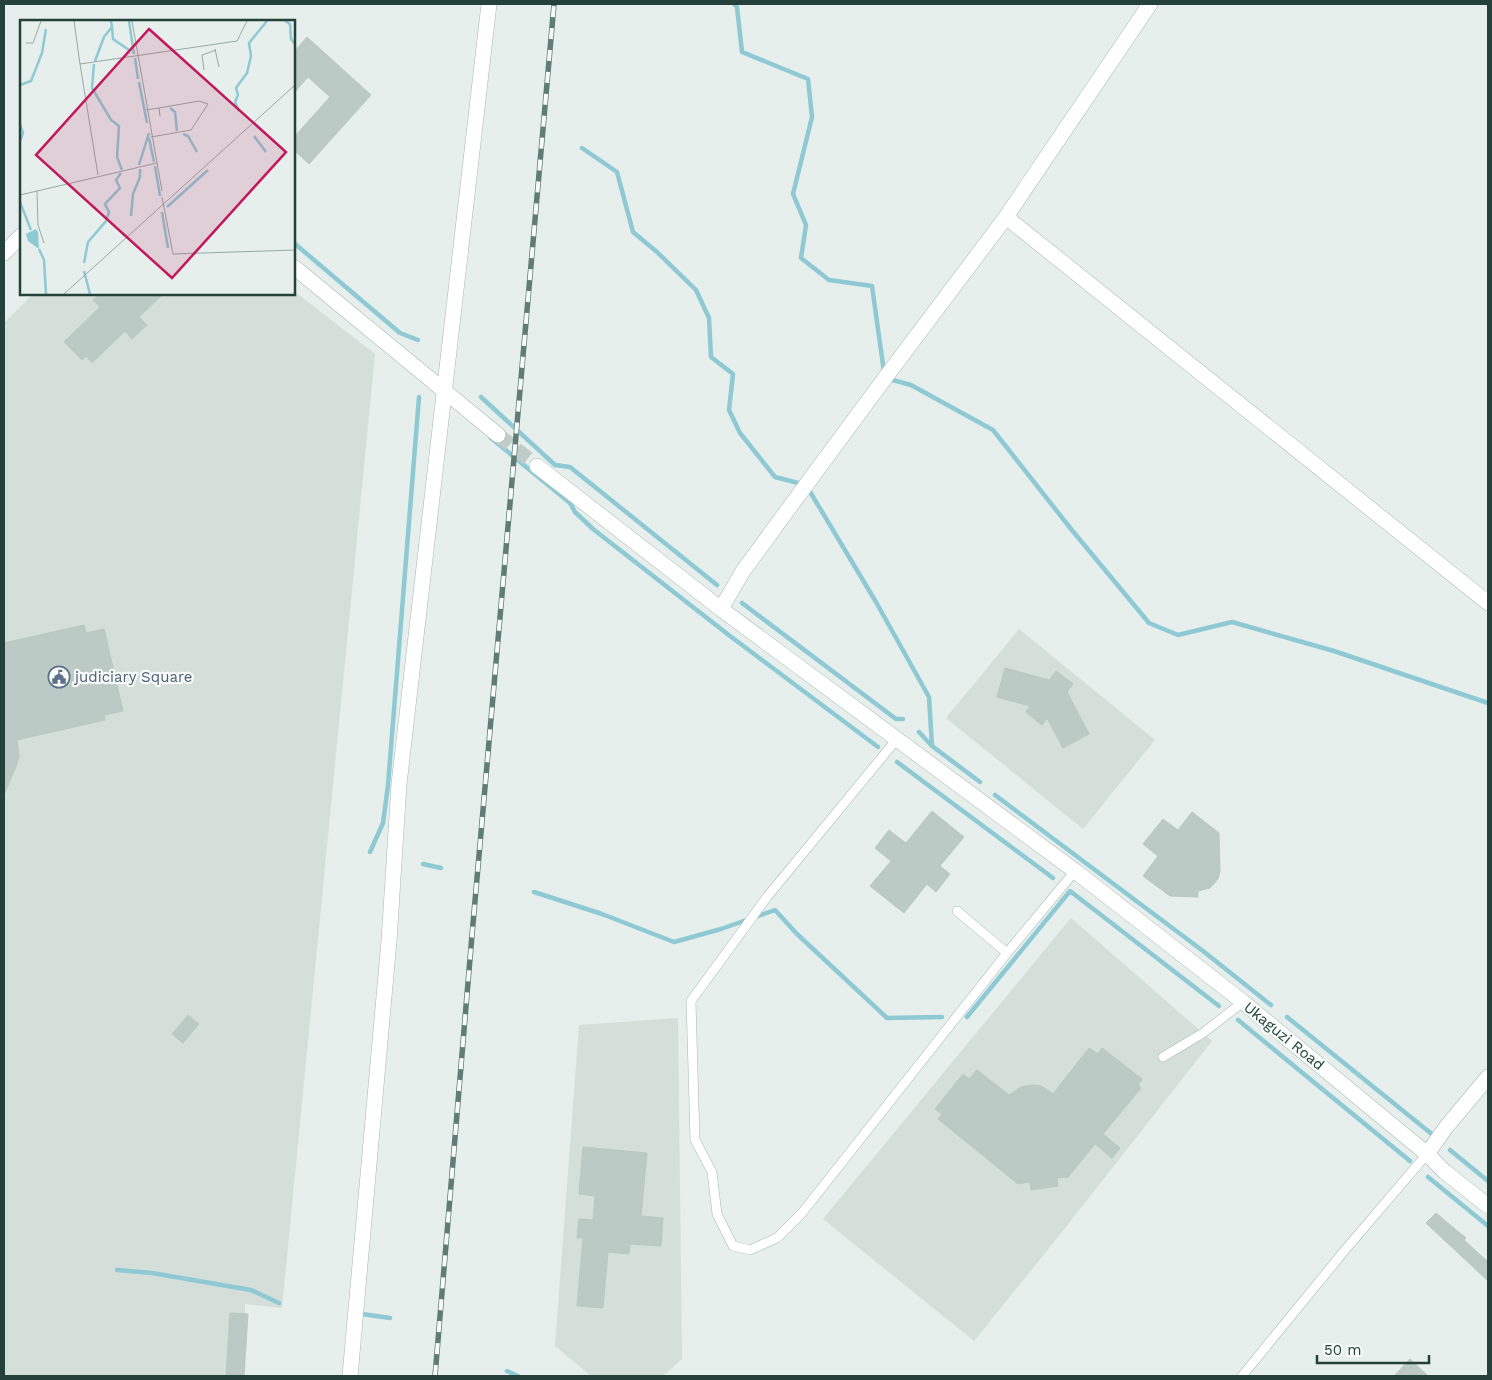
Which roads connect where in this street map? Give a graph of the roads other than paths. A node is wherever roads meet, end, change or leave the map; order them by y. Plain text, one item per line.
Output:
1 (489, 4) edge
2 (1150, 4) edge
3 (1006, 218) junction
4 (20, 237) edge
5 (4, 253) edge
6 (295, 268) edge
7 (444, 390) junction
8 (498, 435) tunnel mouth
9 (537, 466) tunnel mouth
10 (1488, 603) edge
11 (721, 609) junction
12 (897, 739) junction
13 (1075, 871) junction
14 (957, 911) dead end
15 (1007, 954) junction
16 (1243, 1002) junction
17 (1163, 1057) dead end
18 (1488, 1077) edge
19 (1427, 1154) junction
20 (1488, 1206) edge
21 (350, 1376) edge
22 (1242, 1376) edge

1 - 7 street
2 - 3 street
3 - 10 street
3 - 11 street
4 - 5 street
6 - 7 street
7 - 8 street
7 - 21 street
9 - 11 street, Ukaguzi Road
11 - 12 street, Ukaguzi Road
12 - 13 street, Ukaguzi Road
12 - 15 lane
13 - 15 lane
13 - 16 street, Ukaguzi Road
14 - 15 lane
16 - 17 lane
16 - 19 street, Ukaguzi Road
18 - 19 street
19 - 20 street, Ukaguzi Road
19 - 22 lane

